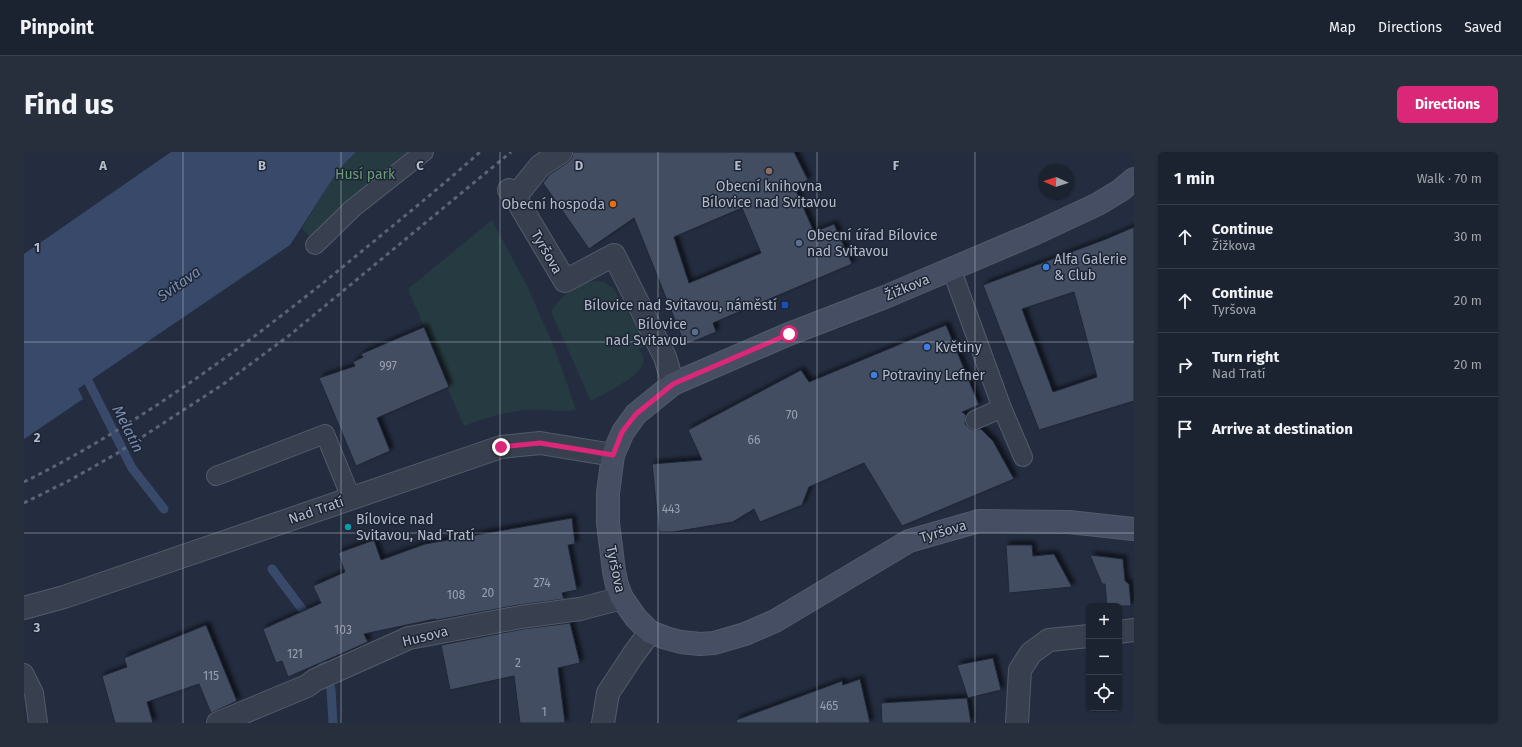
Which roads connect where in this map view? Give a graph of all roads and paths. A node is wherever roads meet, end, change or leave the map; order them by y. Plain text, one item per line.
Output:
1 (424, 152) edge
2 (561, 152) edge
3 (1134, 179) edge
4 (315, 245) dead end
5 (951, 268) junction
6 (673, 384) junction
7 (1002, 408) junction
8 (975, 420) dead end
9 (613, 455) junction
10 (1023, 457) dead end
11 (216, 476) dead end
12 (351, 498) junction
13 (1134, 529) edge
14 (622, 598) junction
15 (24, 608) edge
16 (1134, 630) edge
17 (650, 632) junction
18 (1122, 632) edge
19 (1086, 636) edge
20 (24, 673) edge
21 (38, 723) edge
22 (218, 723) edge
23 (603, 723) edge
24 (1017, 723) edge

1 - 4 lane
2 - 6 street, Tyršova
3 - 5 main road, Žižkova
5 - 6 main road, Žižkova
5 - 7 lane
6 - 9 main road, Tyršova
7 - 8 lane
7 - 10 lane
9 - 12 street, Nad Tratí
9 - 14 main road, Tyršova
11 - 12 lane
12 - 15 street, Nad Tratí
13 - 17 main road, Tyršova
14 - 17 main road, Tyršova
14 - 22 street, Husova
16 - 18 street
17 - 23 street
19 - 24 street
20 - 21 lane

